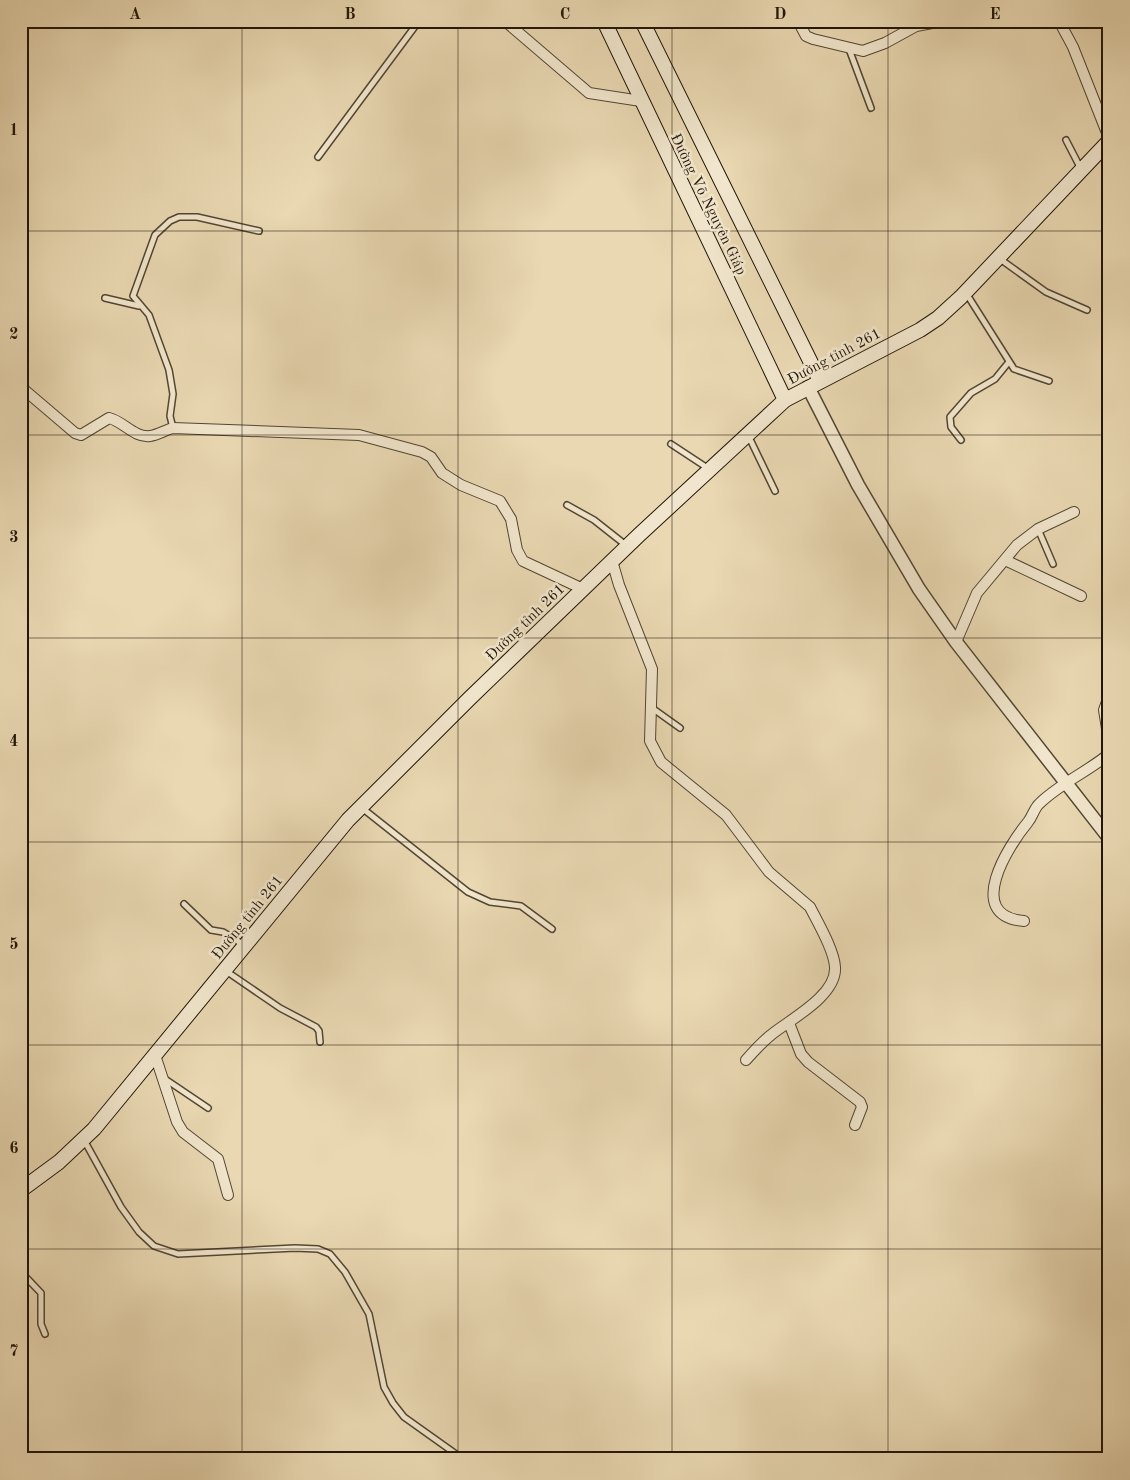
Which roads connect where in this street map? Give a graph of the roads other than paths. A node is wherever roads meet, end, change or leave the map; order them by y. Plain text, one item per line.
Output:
1 (419, 21) edge
2 (505, 21) edge
3 (604, 21) edge
4 (642, 21) edge
5 (798, 21) edge
6 (943, 21) edge
7 (1059, 21) edge
8 (849, 49) junction
9 (641, 101) junction
10 (871, 108) dead end
11 (1066, 140) dead end
12 (1107, 145) edge
13 (318, 157) dead end
14 (1081, 169) junction
15 (259, 231) dead end
16 (998, 257) junction
17 (966, 292) junction
18 (105, 298) dead end
19 (139, 306) junction
20 (1087, 310) dead end
21 (1008, 363) junction
22 (1049, 381) dead end
23 (814, 384) junction
24 (21, 387) edge
25 (785, 400) junction
26 (173, 428) junction
27 (748, 435) junction
28 (962, 440) dead end
29 (671, 444) dead end
30 (710, 470) junction
31 (776, 491) dead end
32 (567, 505) dead end
33 (1074, 512) dead end
34 (1038, 529) junction
35 (627, 546) junction
36 (1005, 560) junction
37 (612, 561) junction
38 (1053, 564) dead end
39 (583, 589) junction
40 (1081, 596) dead end
41 (956, 642) junction
42 (1109, 696) edge
43 (652, 708) junction
44 (680, 728) dead end
45 (1109, 741) edge
46 (1109, 754) edge
47 (1066, 782) junction
48 (360, 806) junction
49 (1109, 838) edge
50 (184, 904) dead end
51 (1024, 921) dead end
52 (552, 929) dead end
53 (245, 945) junction
54 (225, 970) junction
55 (789, 1023) junction
56 (320, 1042) dead end
57 (155, 1055) junction
58 (746, 1060) dead end
59 (162, 1077) junction
60 (208, 1108) dead end
61 (855, 1125) dead end
62 (84, 1140) junction
63 (21, 1190) edge
64 (228, 1195) dead end
65 (21, 1272) edge
66 (45, 1334) dead end
67 (463, 1459) edge

1 - 13 lane
2 - 9 street
3 - 9 main road, Đường Võ Nguyên Giáp
4 - 23 main road, Đường Võ Nguyên Giáp
5 - 8 street
6 - 8 street
7 - 12 street
8 - 10 lane
9 - 25 main road, Đường Võ Nguyên Giáp
11 - 14 lane
12 - 14 main road, Đường tỉnh 261
14 - 16 main road, Đường tỉnh 261
15 - 19 lane
16 - 17 main road, Đường tỉnh 261
16 - 20 lane
17 - 21 lane
17 - 23 main road, Đường tỉnh 261
18 - 19 lane
19 - 26 lane
21 - 22 lane
21 - 28 lane
23 - 25 main road, Đường tỉnh 261
23 - 41 street
24 - 26 street
25 - 27 main road, Đường tỉnh 261
26 - 39 street
27 - 30 main road, Đường tỉnh 261
27 - 31 lane
29 - 30 lane
30 - 35 main road, Đường tỉnh 261
32 - 35 lane
33 - 34 street
34 - 36 street
34 - 38 lane
35 - 37 main road, Đường tỉnh 261
36 - 40 street
36 - 41 street
37 - 39 main road, Đường tỉnh 261
37 - 43 street
39 - 48 main road, Đường tỉnh 261
41 - 47 street
42 - 45 street
43 - 44 lane
43 - 55 street
46 - 47 street
47 - 49 street
47 - 51 street
48 - 52 lane
48 - 53 main road, Đường tỉnh 261
50 - 53 lane
53 - 54 main road, Đường tỉnh 261
54 - 56 lane
54 - 57 main road, Đường tỉnh 261
55 - 58 street
55 - 61 street
57 - 59 street
57 - 62 main road, Đường tỉnh 261
59 - 60 lane
59 - 64 street
62 - 63 main road, Đường tỉnh 261
62 - 67 lane
65 - 66 lane

